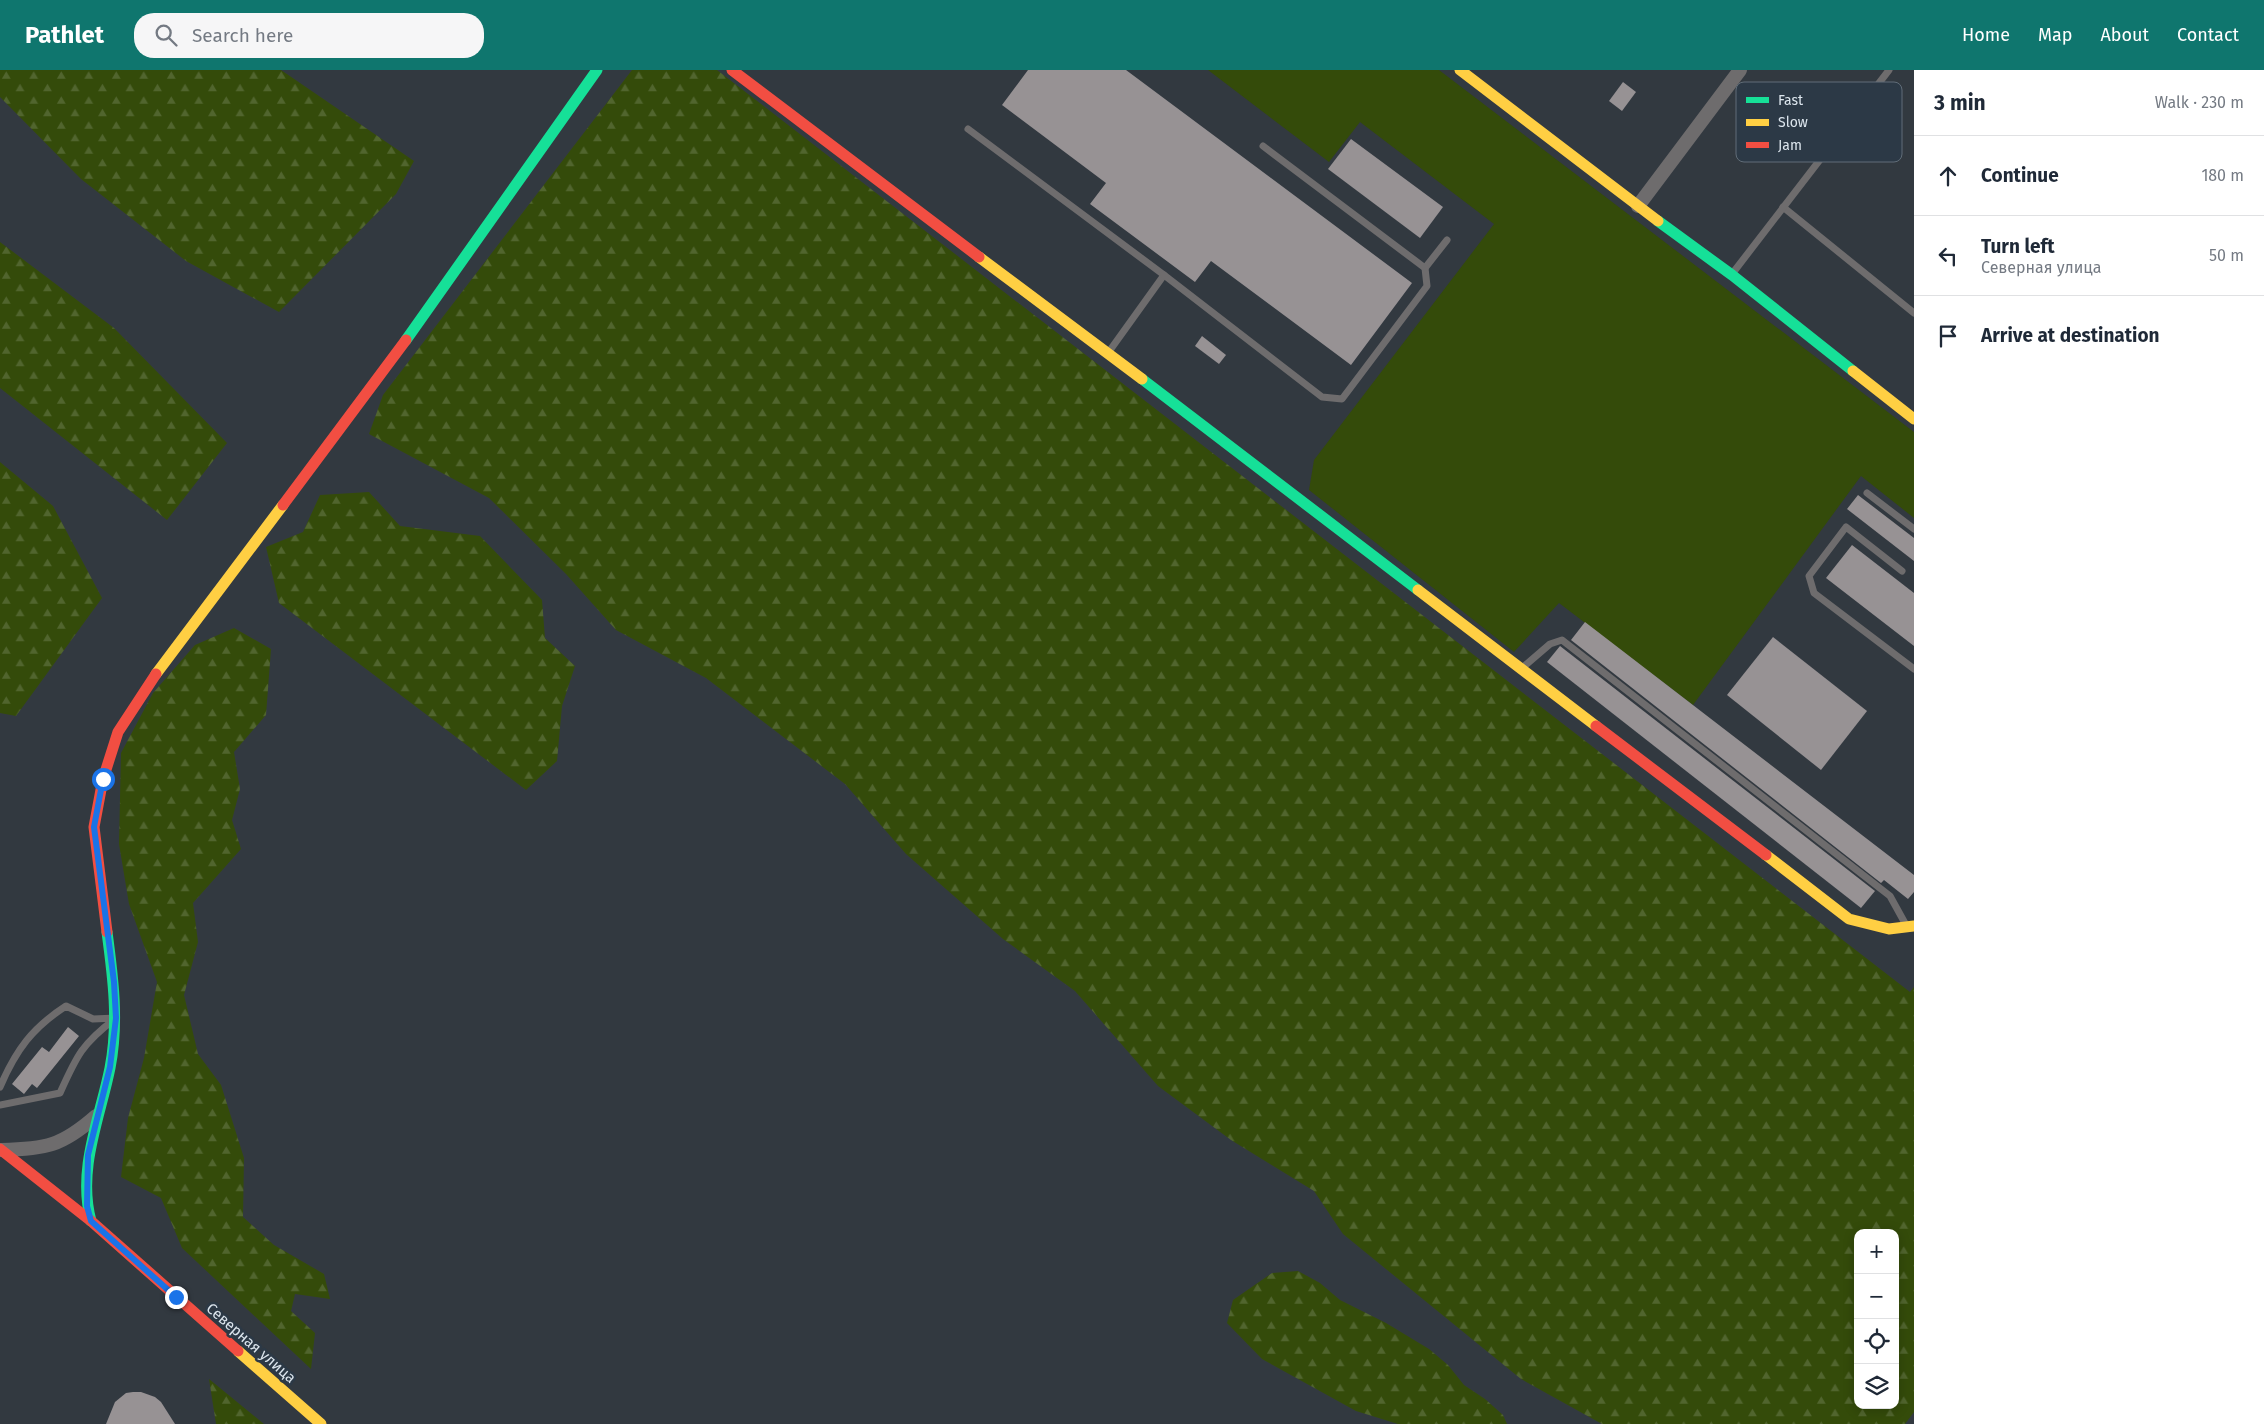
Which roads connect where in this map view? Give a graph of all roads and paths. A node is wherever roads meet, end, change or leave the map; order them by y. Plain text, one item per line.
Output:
1 (597, 70) edge
2 (732, 70) edge
3 (1460, 70) edge
4 (1740, 70) edge
5 (1888, 70) edge
6 (1879, 82) edge
7 (968, 130) dead end
8 (1263, 146) dead end
9 (1817, 162) edge
10 (1638, 206) junction
11 (1783, 206) junction
12 (1447, 240) dead end
13 (1425, 268) junction
14 (1164, 275) junction
15 (1732, 275) junction
16 (1914, 313) edge
17 (1107, 353) junction
18 (1914, 419) edge
19 (1867, 494) dead end
20 (1914, 530) edge
21 (1902, 571) dead end
22 (1522, 668) junction
23 (1914, 669) edge
24 (1911, 927) edge
25 (116, 1018) junction
26 (0, 1087) edge
27 (0, 1105) edge
28 (96, 1116) junction
29 (1, 1150) edge
30 (91, 1221) junction
31 (321, 1424) edge

1 - 25 street
2 - 17 street
3 - 10 street
4 - 10 street
5 - 6 lane
7 - 14 lane
8 - 13 lane
9 - 11 lane
10 - 15 street
11 - 15 lane
11 - 16 lane
12 - 13 lane
13 - 14 lane
14 - 17 lane
15 - 18 street
17 - 22 street
19 - 20 lane
21 - 23 lane
22 - 24 street
22 - 24 lane
25 - 26 lane
25 - 27 lane
25 - 28 street
28 - 29 street
28 - 30 street
29 - 30 street, Северная улица
30 - 31 street, Северная улица

